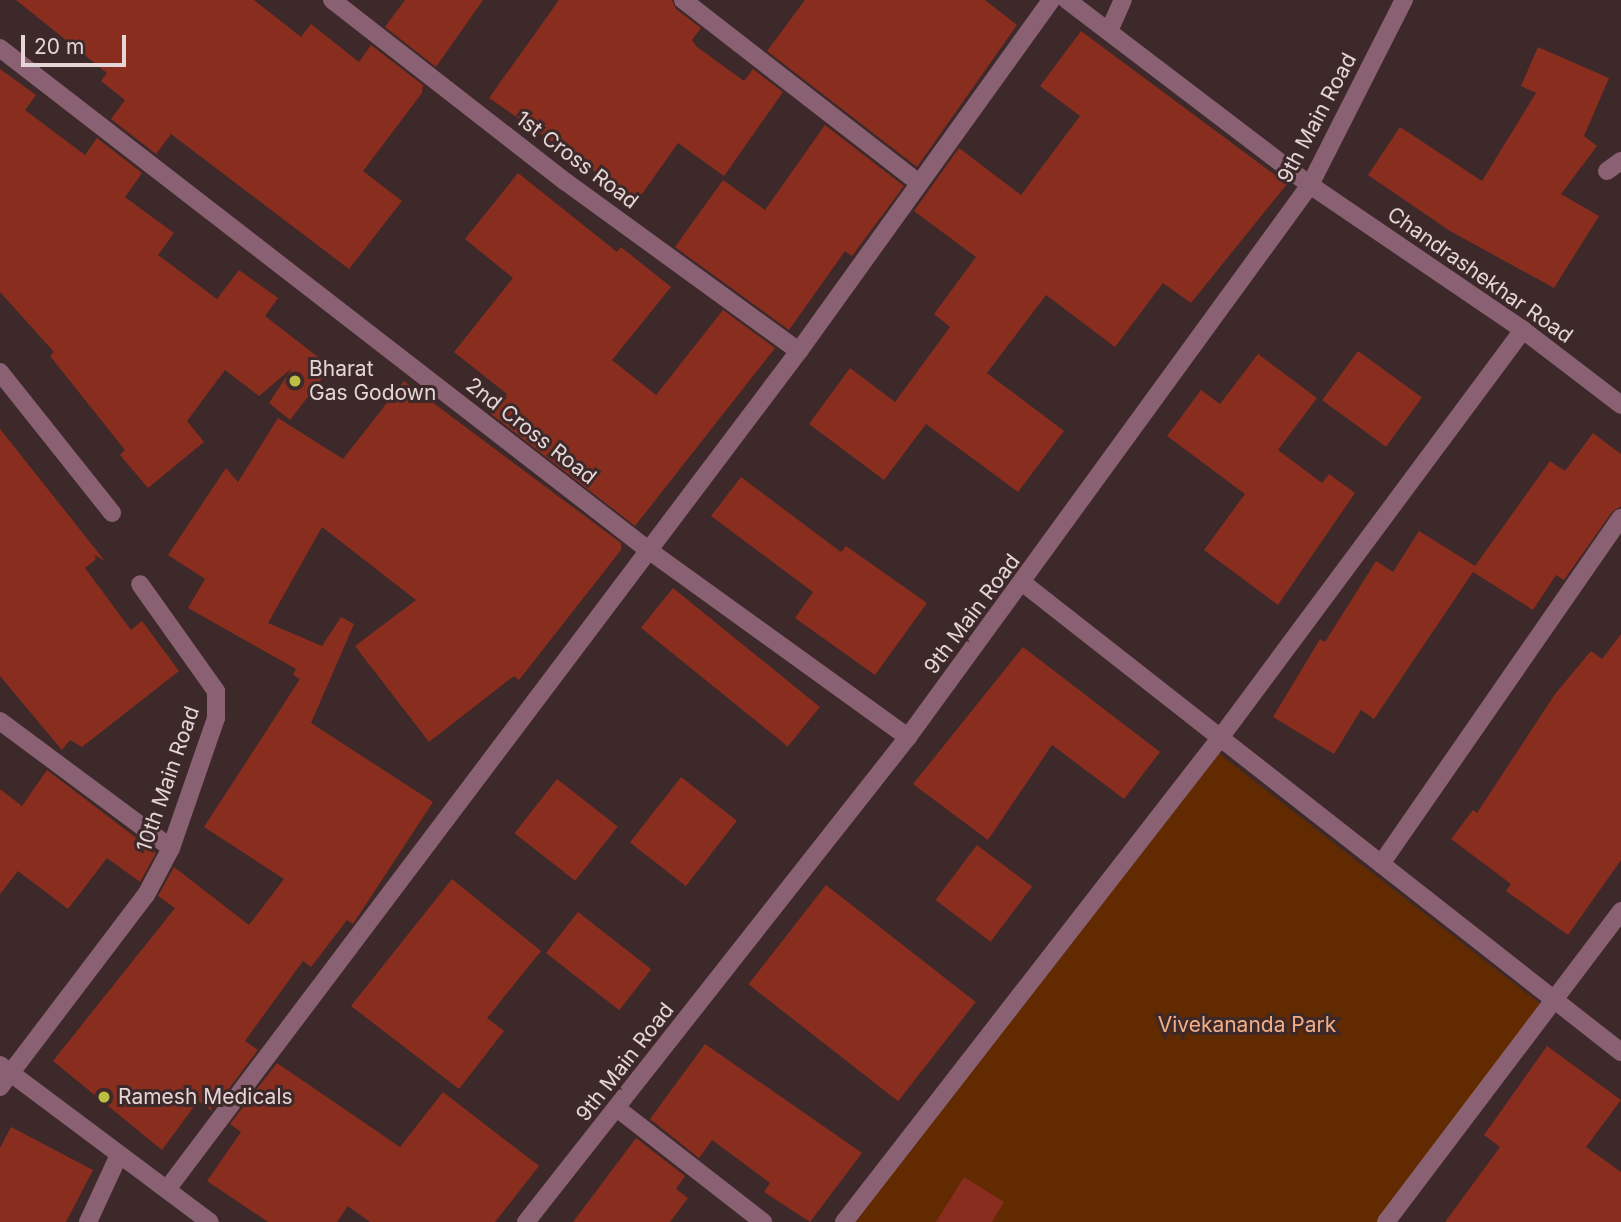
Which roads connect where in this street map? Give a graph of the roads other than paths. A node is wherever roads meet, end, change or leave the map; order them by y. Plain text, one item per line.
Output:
1 (332, 0) edge
2 (682, 0) edge
3 (1051, 0) edge
4 (1067, 0) edge
5 (1123, 0) edge
6 (1404, 0) edge
7 (1109, 31) junction
8 (0, 48) edge
9 (919, 183) junction
10 (1310, 185) junction
11 (1523, 330) junction
12 (799, 351) junction
13 (0, 372) edge
14 (1621, 405) edge
15 (112, 513) dead end
16 (1621, 518) edge
17 (647, 549) junction
18 (1023, 583) junction
19 (141, 584) dead end
20 (0, 721) edge
21 (908, 737) junction
22 (1220, 738) junction
23 (172, 848) junction
24 (1381, 864) junction
25 (1621, 911) edge
26 (1554, 1000) junction
27 (1621, 1052) edge
28 (4, 1068) edge
29 (0, 1087) edge
30 (618, 1109) junction
31 (118, 1155) junction
32 (168, 1188) junction
33 (88, 1222) edge
34 (210, 1222) edge
35 (526, 1222) edge
36 (763, 1222) edge
37 (845, 1222) edge
38 (1386, 1222) edge

1 - 12 street, 1st Cross Road
2 - 9 street
3 - 9 street
4 - 7 street, Chandrashekhar Road
5 - 7 street
6 - 10 street, 9th Main Road
7 - 10 street, Chandrashekhar Road
8 - 17 street, 2nd Cross Road
9 - 12 street
10 - 11 street, Chandrashekhar Road
10 - 18 street, 9th Main Road
11 - 14 street, Chandrashekhar Road
11 - 22 street
12 - 17 street
13 - 15 street
16 - 24 street
17 - 21 street, 2nd Cross Road
17 - 32 street
18 - 21 street, 9th Main Road
18 - 22 street
19 - 23 street, 10th Main Road
20 - 23 street
21 - 30 street, 9th Main Road
22 - 24 street
22 - 37 street
23 - 28 street, 10th Main Road
24 - 26 street
25 - 26 street
26 - 27 street
26 - 38 street
28 - 29 street, 10th Main Road
28 - 31 street
30 - 35 street, 9th Main Road
30 - 36 street
31 - 32 street
31 - 33 street
32 - 34 street

